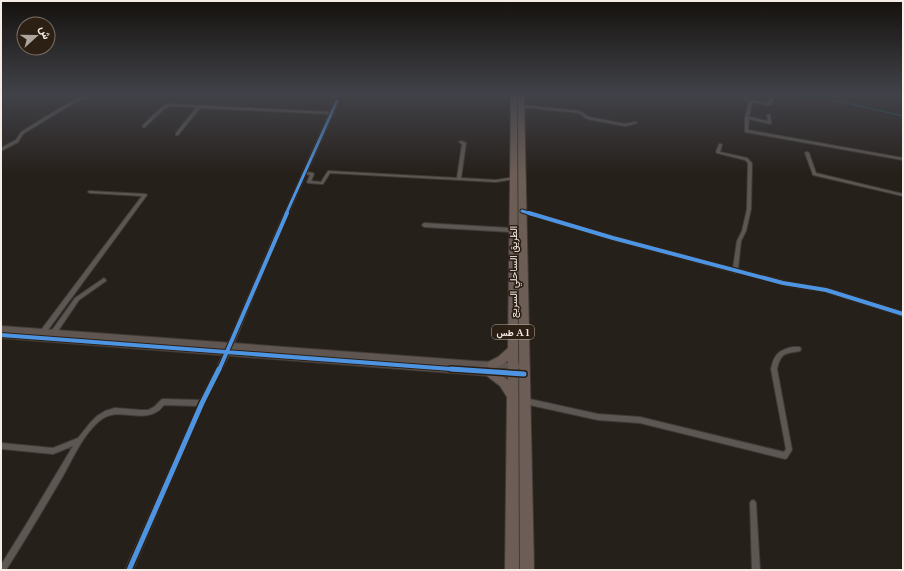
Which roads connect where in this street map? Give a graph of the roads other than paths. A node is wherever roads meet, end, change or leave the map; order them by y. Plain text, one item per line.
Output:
1 (42, 121) edge
2 (150, 121) edge
3 (188, 121) edge
4 (328, 121) edge
5 (514, 121) edge
6 (521, 121) edge
7 (601, 121) edge
8 (747, 121) edge
9 (759, 121) edge
10 (770, 121) edge
11 (635, 123) dead end
12 (144, 126) dead end
13 (177, 134) dead end
14 (461, 142) dead end
15 (720, 145) dead end
16 (1, 150) edge
17 (807, 153) dead end
18 (903, 159) edge
19 (305, 173) junction
20 (514, 178) junction
21 (459, 179) junction
22 (90, 192) dead end
23 (903, 195) edge
24 (522, 211) junction
25 (424, 225) dead end
26 (512, 230) junction
27 (735, 271) junction
28 (104, 280) dead end
29 (903, 314) edge
30 (1, 329) edge
31 (43, 332) junction
32 (1, 335) edge
33 (51, 336) junction
34 (228, 349) junction
35 (513, 349) junction
36 (798, 349) dead end
37 (492, 369) junction
38 (513, 370) junction
39 (524, 370) junction
40 (512, 397) junction
41 (524, 400) junction
42 (202, 403) junction
43 (80, 440) junction
44 (2, 446) edge
45 (753, 503) dead end
46 (2, 570) edge
47 (129, 570) edge
48 (512, 570) edge
49 (527, 570) edge
50 (756, 570) edge

1 - 16 street
2 - 12 street
3 - 13 street
4 - 19 street
5 - 20 highway, الطريق الساحلي السريع / طس A 1
6 - 24 highway, الطريق الساحلي السريع / طس A 1
7 - 11 street
8 - 18 street
9 - 10 street
14 - 21 street
15 - 27 street
17 - 23 street
19 - 21 street
19 - 34 street
20 - 21 street
20 - 26 highway, الطريق الساحلي السريع / طس A 1
22 - 31 street
24 - 27 street
24 - 39 highway, الطريق الساحلي السريع / طس A 1
25 - 26 street
26 - 35 highway, الطريق الساحلي السريع / طس A 1
27 - 29 street
28 - 33 street
30 - 31 street
31 - 33 street
32 - 33 street
33 - 34 street
34 - 37 street
34 - 42 street
35 - 37 highway
35 - 38 highway, الطريق الساحلي السريع / طس A 1
36 - 41 street
37 - 38 street
37 - 40 highway
38 - 39 street
38 - 40 highway, الطريق الساحلي السريع / طس A 1
39 - 41 highway, الطريق الساحلي السريع / طس A 1
40 - 48 highway, الطريق الساحلي السريع / طس A 1
41 - 49 highway, الطريق الساحلي السريع / طس A 1
42 - 43 street
42 - 47 street
43 - 44 street
43 - 46 street
45 - 50 street

